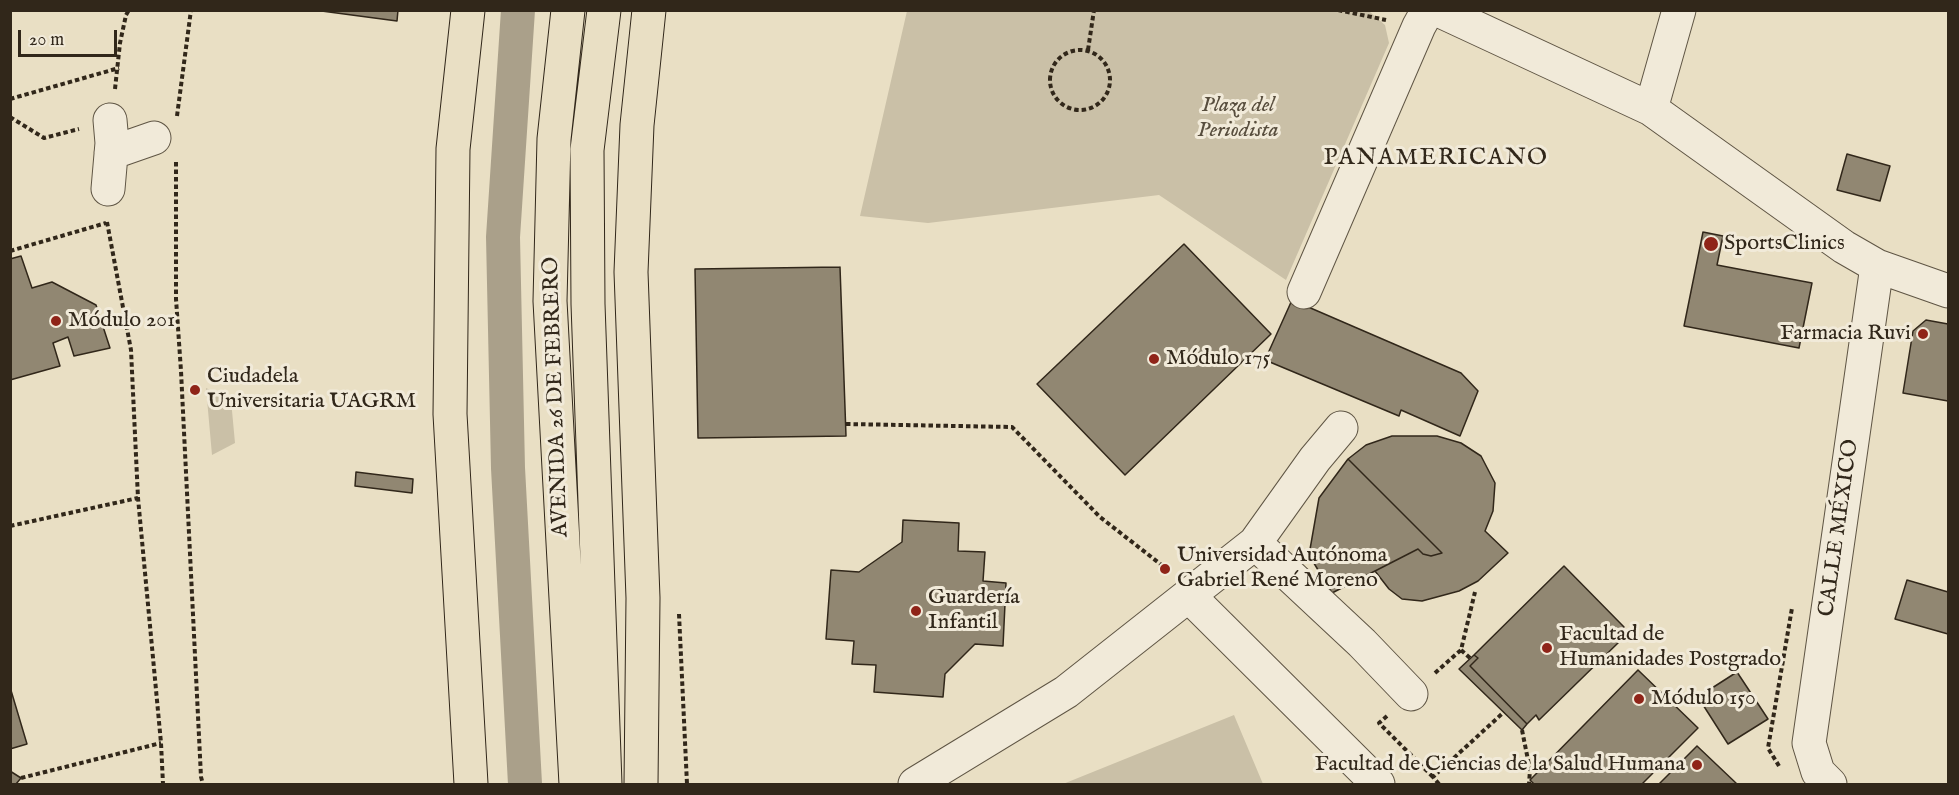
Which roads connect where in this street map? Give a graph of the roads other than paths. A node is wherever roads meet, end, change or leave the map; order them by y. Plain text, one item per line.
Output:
1 (468, 10) edge
2 (567, 10) edge
3 (604, 10) edge
4 (649, 10) edge
5 (1679, 10) edge
6 (1428, 16) edge
7 (1651, 109) junction
8 (110, 120) road end
9 (169, 142) road end
10 (111, 153) junction
11 (108, 189) road end
12 (1877, 266) junction
13 (1948, 291) edge
14 (1304, 292) dead end
15 (1341, 428) dead end
16 (1255, 543) junction
17 (1192, 593) junction
18 (1411, 694) dead end
19 (471, 784) edge
20 (576, 784) edge
21 (604, 784) edge
22 (641, 784) edge
23 (915, 784) edge
24 (1378, 784) edge
25 (1830, 784) edge

1 - 19 main road
2 - 20 main road, AVENIDA 26 DE FEBRERO
3 - 21 main road, AVENIDA 26 DE FEBRERO
4 - 22 main road
5 - 7 street
6 - 7 street
6 - 14 street
7 - 12 street
8 - 10 street
9 - 10 street
10 - 11 street
12 - 13 street
12 - 25 street, CALLE MÉXICO
15 - 16 street
16 - 17 street
16 - 18 street
17 - 23 street
17 - 24 street

